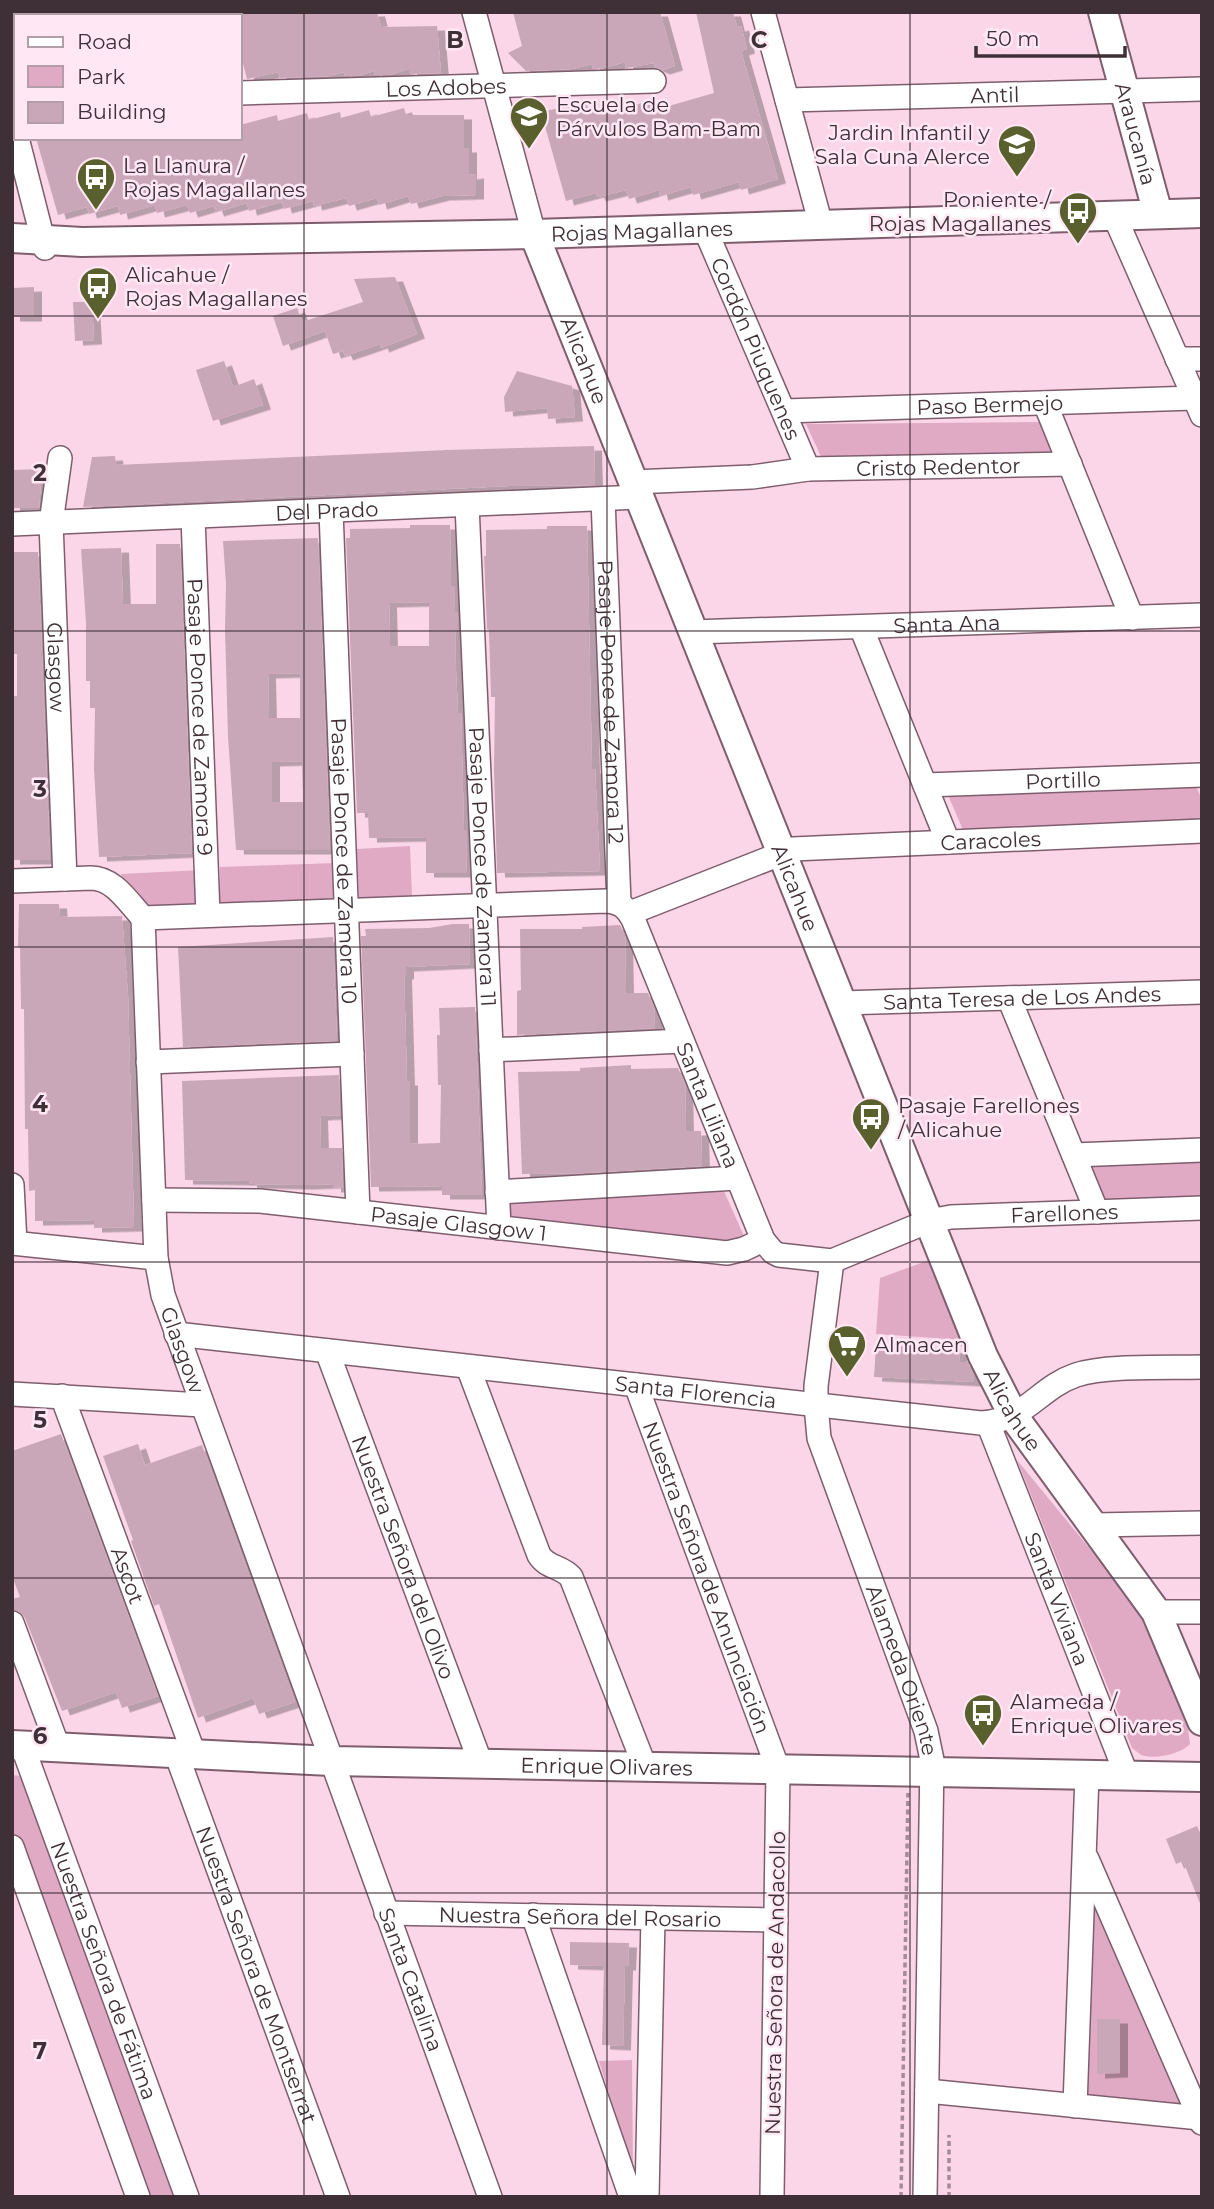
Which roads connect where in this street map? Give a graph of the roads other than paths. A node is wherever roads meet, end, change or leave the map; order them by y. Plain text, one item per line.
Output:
1 (474, 12) edge
2 (763, 12) edge
3 (1103, 12) edge
4 (654, 81) dead end
5 (494, 86) junction
6 (1202, 89) edge
7 (1124, 91) junction
8 (242, 93) edge
9 (787, 100) junction
10 (18, 140) edge
11 (1202, 212) edge
12 (1158, 214) junction
13 (1114, 215) junction
14 (821, 225) junction
15 (705, 229) junction
16 (534, 234) junction
17 (12, 238) edge
18 (44, 243) junction
19 (12, 250) edge
20 (1177, 359) junction
21 (1202, 359) edge
22 (1045, 403) junction
23 (1198, 406) edge
24 (785, 411) junction
25 (60, 458) dead end
26 (1070, 464) junction
27 (808, 469) junction
28 (636, 489) junction
29 (603, 499) junction
30 (467, 505) junction
31 (331, 511) junction
32 (193, 517) junction
33 (51, 523) junction
34 (12, 524) edge
35 (1202, 615) edge
36 (1132, 618) junction
37 (861, 627) junction
38 (693, 632) junction
39 (1202, 775) edge
40 (925, 785) junction
41 (1202, 831) edge
42 (948, 842) junction
43 (782, 853) junction
44 (65, 879) junction
45 (12, 881) edge
46 (485, 905) junction
47 (624, 908) junction
48 (346, 910) junction
49 (208, 915) junction
50 (143, 918) junction
51 (1202, 992) edge
52 (1009, 998) junction
53 (842, 1003) junction
54 (682, 1041) junction
55 (491, 1050) junction
56 (352, 1054) junction
57 (148, 1062) junction
58 (1202, 1150) edge
59 (1074, 1155) junction
60 (737, 1178) junction
61 (12, 1185) edge
62 (498, 1192) junction
63 (154, 1200) junction
64 (1202, 1208) edge
65 (358, 1212) junction
66 (1097, 1212) junction
67 (929, 1221) junction
68 (499, 1228) junction
69 (763, 1240) junction
70 (13, 1243) edge
71 (156, 1258) junction
72 (832, 1261) junction
73 (176, 1334) junction
74 (327, 1351) junction
75 (468, 1367) junction
76 (1202, 1367) edge
77 (636, 1385) junction
78 (12, 1394) edge
79 (62, 1396) junction
80 (202, 1405) junction
81 (816, 1405) junction
82 (1001, 1420) junction
83 (1202, 1523) edge
84 (1094, 1525) junction
85 (1156, 1612) junction
86 (1202, 1612) edge
87 (12, 1623) edge
88 (1202, 1721) edge
89 (17, 1745) edge
90 (58, 1747) junction
91 (185, 1754) junction
92 (331, 1761) junction
93 (481, 1764) junction
94 (645, 1767) junction
95 (778, 1769) junction
96 (920, 1772) junction
97 (1087, 1775) junction
98 (1127, 1776) junction
99 (1202, 1777) edge
100 (12, 1847) edge
101 (1085, 1853) junction
102 (386, 1913) junction
103 (533, 1916) junction
104 (653, 1918) junction
105 (776, 1920) junction
106 (927, 2091) junction
107 (1075, 2106) junction
108 (1201, 2120) edge
109 (638, 2191) edge
110 (138, 2197) edge
111 (187, 2197) edge
112 (338, 2197) edge
113 (490, 2197) edge
114 (772, 2197) edge
115 (925, 2197) edge

1 - 5 street, Alicahue
2 - 9 street
3 - 7 street, Araucanía
4 - 5 street, Los Adobes
5 - 8 street, Los Adobes
5 - 16 street, Alicahue
6 - 7 street, Antil
7 - 9 street, Antil
7 - 12 street, Araucanía
9 - 14 street
10 - 18 street
11 - 12 street, Rojas Magallanes
12 - 13 street, Rojas Magallanes
13 - 14 street, Rojas Magallanes
13 - 20 street
14 - 15 street, Rojas Magallanes
15 - 16 street, Rojas Magallanes
15 - 24 street, Cordón Piuquenes
16 - 18 street, Rojas Magallanes
16 - 28 street, Alicahue
17 - 18 street, Rojas Magallanes
18 - 19 street, Rojas Magallanes
20 - 21 street
20 - 23 street
22 - 23 street, Paso Bermejo
22 - 24 street, Paso Bermejo
22 - 26 street
24 - 27 street, Cordón Piuquenes
25 - 33 street, Glasgow
26 - 27 street, Cristo Redentor
26 - 36 street
27 - 28 street, Del Prado
28 - 29 street, Del Prado
28 - 38 street, Alicahue
29 - 30 street, Del Prado
29 - 47 street, Pasaje Ponce de Zamora 12
30 - 31 street, Del Prado
30 - 46 street, Pasaje Ponce de Zamora 11
31 - 32 street, Del Prado
31 - 48 street, Pasaje Ponce de Zamora 10
32 - 33 street, Del Prado
32 - 49 street, Pasaje Ponce de Zamora 9
33 - 34 street, Del Prado
33 - 44 street, Glasgow
35 - 36 street, Santa Ana
36 - 37 street, Santa Ana
37 - 38 street, Santa Ana
37 - 40 street
38 - 43 street, Alicahue
39 - 40 street, Portillo
40 - 42 street
41 - 42 street, Caracoles
42 - 43 street, Caracoles
43 - 47 street, Caracoles
43 - 53 street, Alicahue
44 - 45 street
44 - 50 street
46 - 47 street
46 - 48 street
46 - 55 street, Pasaje Ponce de Zamora 11
47 - 54 street, Santa Liliana
48 - 49 street
48 - 56 street, Pasaje Ponce de Zamora 10
49 - 50 street
50 - 57 street, Glasgow
51 - 52 street, Santa Teresa de Los Andes
52 - 53 street, Santa Teresa de Los Andes
52 - 59 street
53 - 67 street, Alicahue
54 - 55 street
54 - 60 street, Santa Liliana
55 - 62 street, Pasaje Ponce de Zamora 11
56 - 57 street
56 - 65 street, Pasaje Ponce de Zamora 10
57 - 63 street, Glasgow
58 - 59 street
59 - 66 street
60 - 62 street
60 - 69 street, Santa Liliana
61 - 70 street
62 - 68 street, Pasaje Ponce de Zamora 11
63 - 65 street, Pasaje Glasgow 1
63 - 71 street, Glasgow
64 - 66 street, Farellones
65 - 68 street, Pasaje Glasgow 1
66 - 67 street, Farellones
67 - 72 street
67 - 82 street, Alicahue
68 - 69 street, Pasaje Glasgow 1
69 - 72 street
70 - 71 street
71 - 73 street, Glasgow
72 - 81 street, Alameda Oriente
73 - 74 street, Santa Florencia
73 - 80 street, Glasgow
74 - 75 street, Santa Florencia
74 - 93 street, Nuestra Señora del Olivo
75 - 77 street, Santa Florencia
75 - 94 street
76 - 82 street
77 - 81 street, Santa Florencia
77 - 95 street, Nuestra Señora de Anunciación
78 - 79 street
79 - 80 street
79 - 91 street, Ascot
80 - 92 street, Glasgow
81 - 82 street, Santa Florencia
81 - 96 street, Alameda Oriente
82 - 84 street, Alicahue
82 - 98 street, Santa Viviana
83 - 84 street
84 - 85 street, Alicahue
85 - 86 street
85 - 88 street, Alicahue
87 - 90 street
89 - 90 street, Enrique Olivares
89 - 111 street, Nuestra Señora de Fátima
90 - 91 street, Enrique Olivares
91 - 92 street, Enrique Olivares
91 - 112 street, Nuestra Señora de Montserrat
92 - 93 street, Enrique Olivares
92 - 102 street, Santa Catalina
93 - 94 street, Enrique Olivares
94 - 95 street, Enrique Olivares
95 - 96 street, Enrique Olivares
95 - 105 street, Nuestra Señora de Andacollo
96 - 97 street, Enrique Olivares
96 - 106 street, Alameda Oriente
97 - 98 street, Enrique Olivares
97 - 101 street
98 - 99 street, Enrique Olivares
100 - 110 street, Nuestra Señora de Fátima
101 - 107 street
101 - 108 street
102 - 103 street, Nuestra Señora del Rosario
102 - 113 street, Santa Catalina
103 - 104 street, Nuestra Señora del Rosario
103 - 109 street
104 - 105 street, Nuestra Señora del Rosario
104 - 109 street
105 - 114 street, Nuestra Señora de Andacollo
106 - 107 street
106 - 115 street, Alameda Oriente
107 - 108 street

